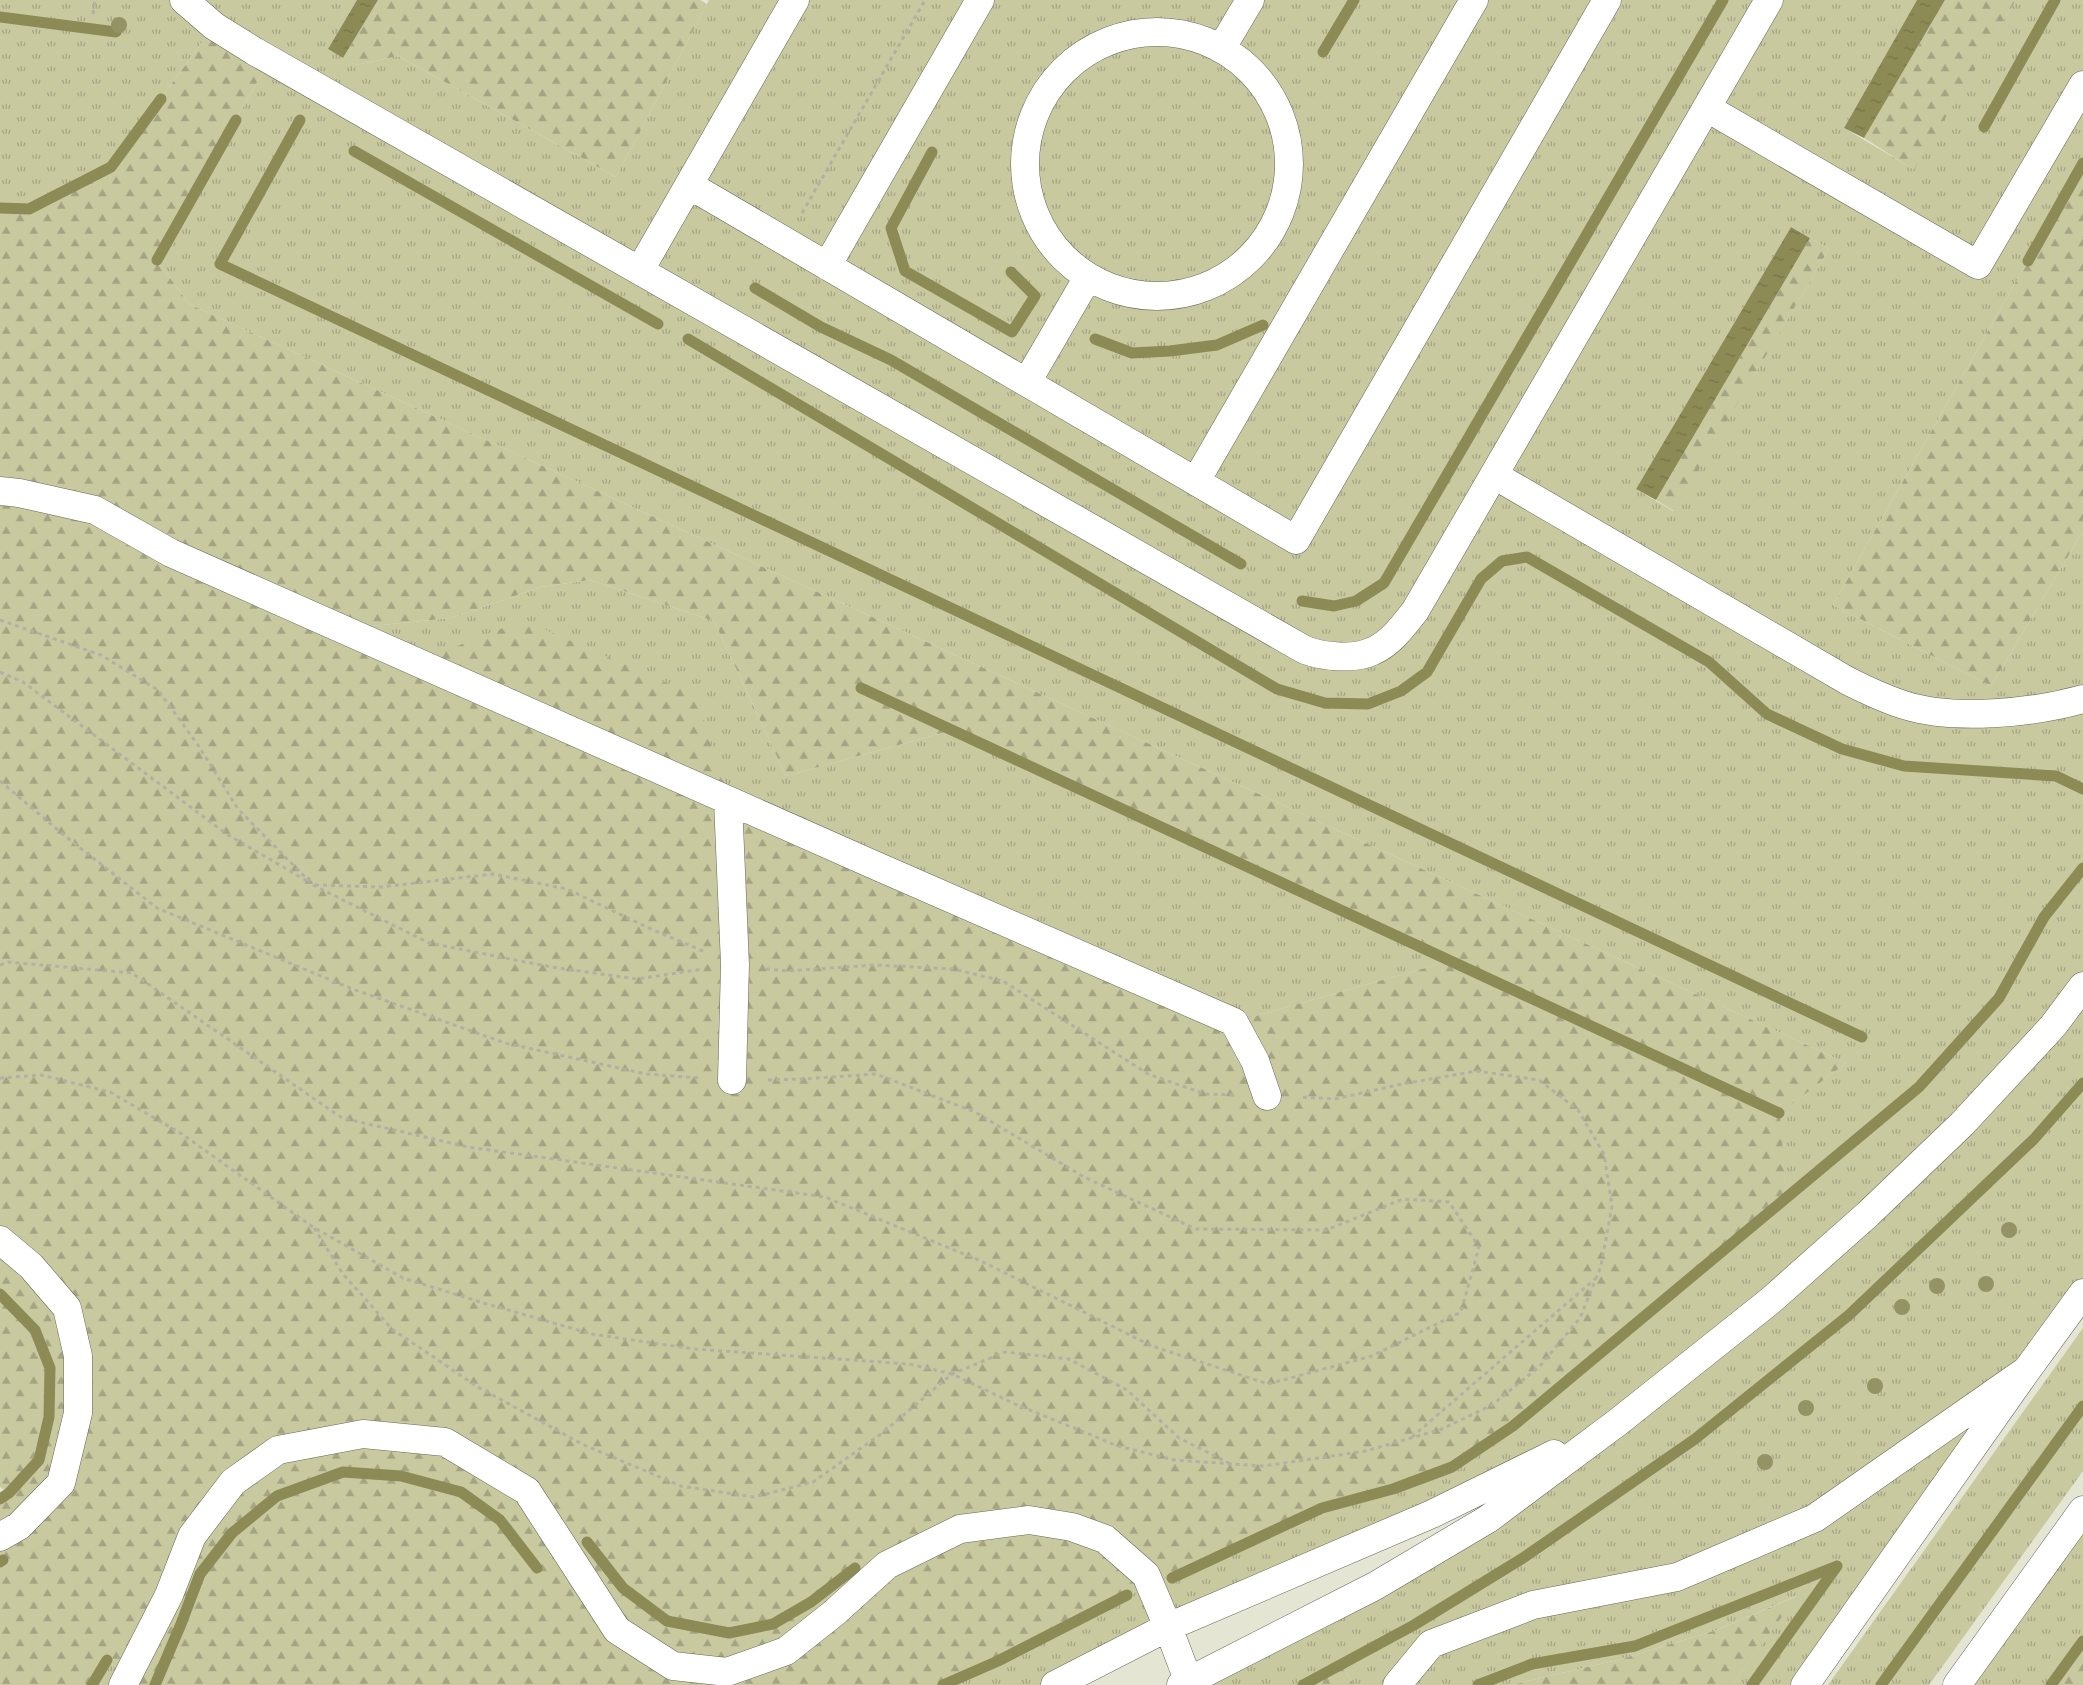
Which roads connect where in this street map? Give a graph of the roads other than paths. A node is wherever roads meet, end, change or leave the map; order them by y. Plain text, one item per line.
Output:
1 (184, 0) edge
2 (795, 0) edge
3 (980, 0) edge
4 (1250, 0) edge
5 (1474, 0) edge
6 (1607, 0) edge
7 (1769, 0) edge
8 (1221, 49) junction
9 (2083, 85) edge
10 (1707, 108) junction
11 (689, 185) junction
12 (827, 266) junction
13 (640, 270) junction
14 (1088, 277) junction
15 (1027, 382) junction
16 (1494, 475) junction
17 (1196, 481) junction
18 (0, 491) edge
19 (2082, 700) edge
20 (728, 801) junction
21 (2083, 986) edge
22 (732, 1080) road end
23 (1267, 1096) road end
24 (0, 1240) edge
25 (2083, 1294) edge
26 (2027, 1370) junction
27 (1618, 1422) junction
28 (2083, 1510) edge
29 (0, 1537) edge
30 (1168, 1627) junction
31 (1186, 1684) edge
32 (123, 1685) edge
33 (1055, 1685) edge
34 (1396, 1685) edge
35 (1805, 1685) edge
36 (1957, 1685) edge

1 - 13 lane
2 - 11 lane
3 - 12 lane
4 - 8 lane
5 - 17 lane
6 - 17 lane
7 - 10 lane
8 - 14 lane
8 - 14 lane
9 - 10 lane
10 - 16 lane
11 - 12 lane
11 - 13 lane
12 - 15 lane
13 - 16 lane
14 - 15 lane
15 - 17 lane
16 - 19 lane
18 - 20 lane
20 - 22 lane
20 - 23 lane
21 - 27 lane
24 - 29 lane
25 - 26 lane
26 - 34 lane
26 - 35 lane
27 - 30 lane
27 - 31 lane
28 - 36 lane
30 - 31 lane
30 - 32 lane
30 - 33 lane

